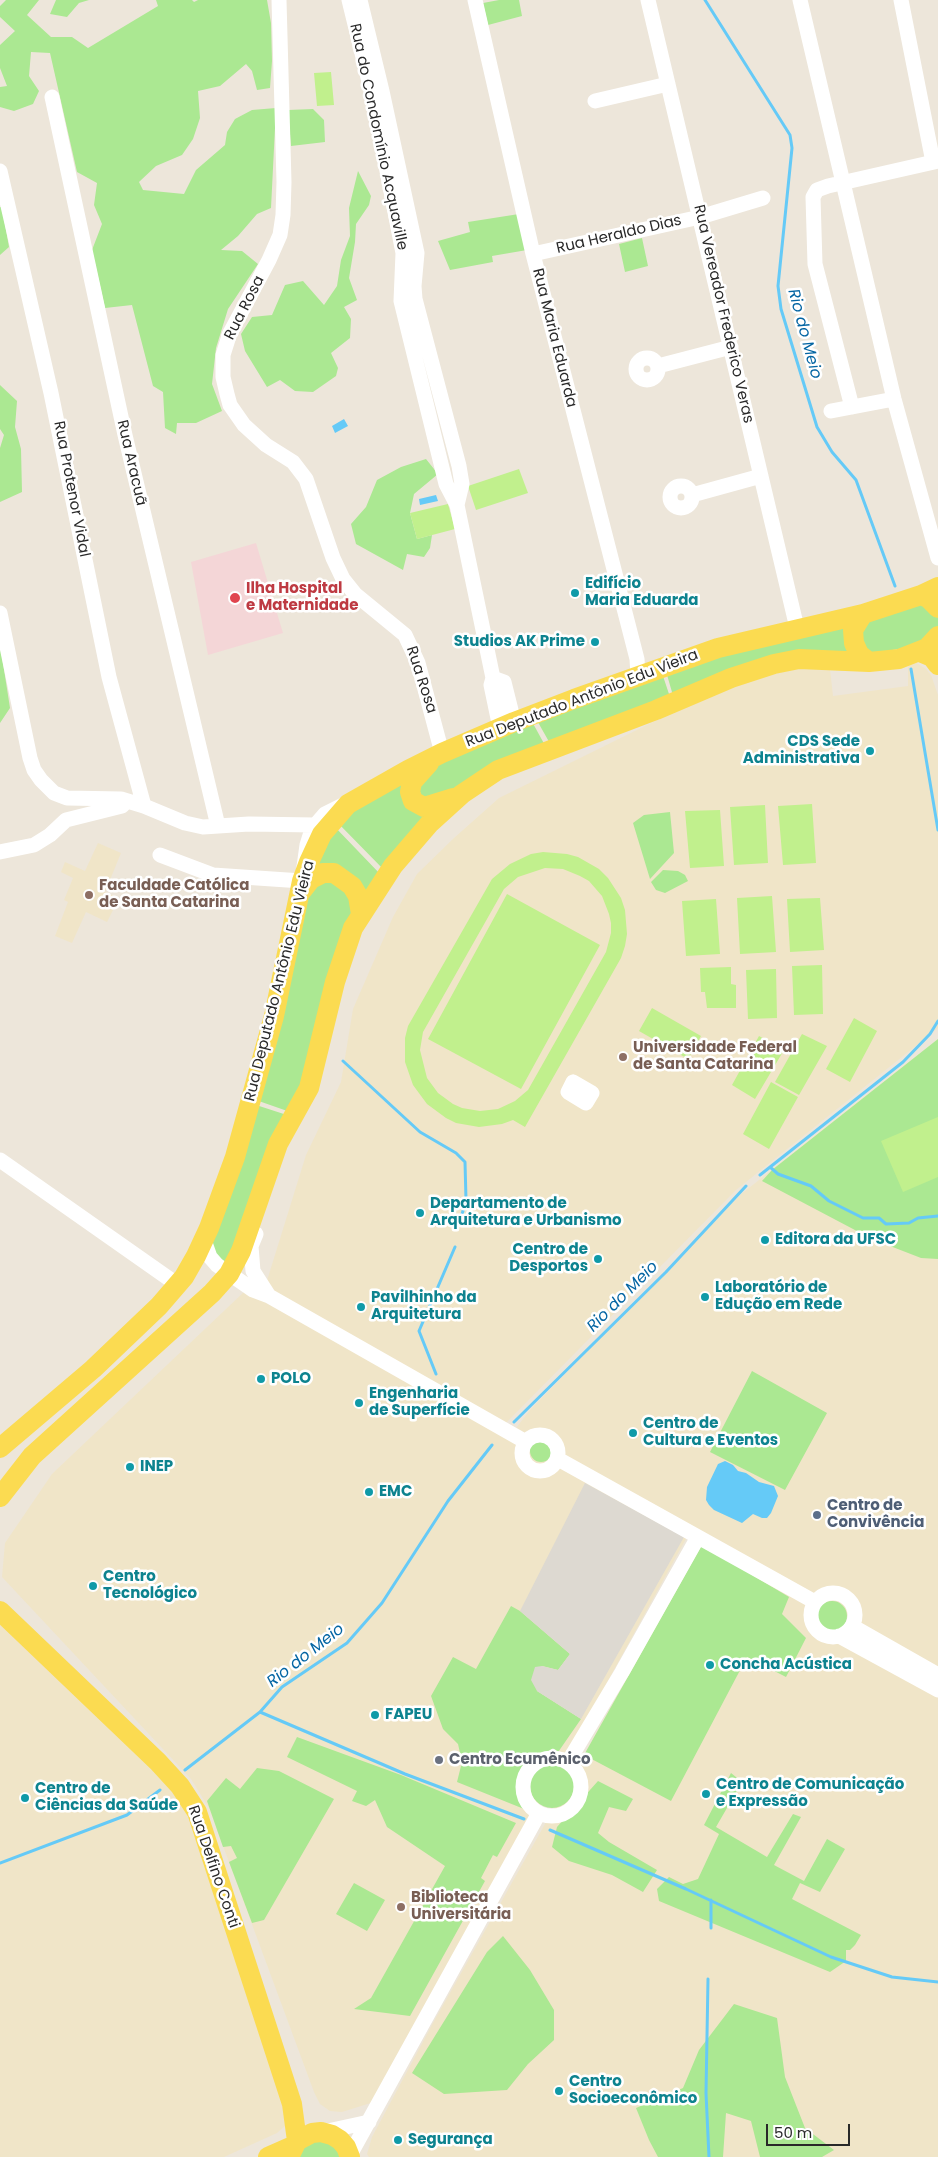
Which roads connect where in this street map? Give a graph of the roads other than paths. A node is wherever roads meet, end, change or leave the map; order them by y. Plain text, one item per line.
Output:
1 (278, 0) edge
2 (475, 0) edge
3 (648, 0) edge
4 (800, 0) edge
5 (901, 0) edge
6 (356, 5) edge
7 (668, 84) junction
8 (52, 97) dead end
9 (595, 101) dead end
10 (935, 161) edge
11 (0, 170) edge
12 (843, 182) junction
13 (763, 198) dead end
14 (700, 217) junction
15 (533, 254) junction
16 (730, 347) junction
17 (658, 366) dead end
18 (894, 399) junction
19 (852, 407) junction
20 (831, 411) dead end
21 (761, 476) junction
22 (692, 495) dead end
23 (938, 558) edge
24 (929, 591) edge
25 (938, 608) edge
26 (0, 613) edge
27 (864, 614) junction
28 (798, 628) junction
29 (938, 636) edge
30 (920, 652) junction
31 (869, 662) junction
32 (938, 665) edge
33 (638, 676) junction
34 (507, 725) junction
35 (439, 755) junction
36 (462, 794) junction
37 (356, 798) junction
38 (144, 806) junction
39 (122, 809) junction
40 (315, 825) junction
41 (218, 826) junction
42 (0, 852) edge
43 (160, 855) dead end
44 (301, 887) junction
45 (361, 914) junction
46 (0, 1160) edge
47 (269, 1168) junction
48 (204, 1240) junction
49 (236, 1271) junction
50 (178, 1285) junction
51 (269, 1296) junction
52 (159, 1306) junction
53 (183, 1319) junction
54 (526, 1442) junction
55 (0, 1448) edge
56 (558, 1459) junction
57 (0, 1498) edge
58 (698, 1538) junction
59 (815, 1602) junction
60 (0, 1611) edge
61 (852, 1626) junction
62 (839, 1636) junction
63 (938, 1676) edge
64 (938, 1690) edge
65 (568, 1762) junction
66 (539, 1812) junction
67 (292, 2104) junction
68 (369, 2122) junction
69 (322, 2132) junction
70 (293, 2148) edge
71 (350, 2156) edge
72 (268, 2157) edge

1 - 35 street, Rua Rosa
2 - 15 street, Rua Maria Eduarda
3 - 7 street, Rua Vereador Frederico Veras
4 - 12 street
5 - 10 street
6 - 34 street, Rua do Condomínio Acquaville
7 - 9 street
7 - 14 street, Rua Vereador Frederico Veras
8 - 41 street, Rua Aracuã
10 - 12 street
11 - 38 street, Rua Protenor Vidal
12 - 18 street
12 - 19 street
13 - 14 street, Rua Heraldo Dias
14 - 15 street, Rua Heraldo Dias
14 - 16 street, Rua Vereador Frederico Veras
15 - 33 street, Rua Maria Eduarda
16 - 17 street
16 - 21 street, Rua Vereador Frederico Veras
18 - 19 street
18 - 23 street
19 - 20 street
21 - 22 street
21 - 28 street, Rua Vereador Frederico Veras
24 - 25 main road
24 - 27 main road, Rua Deputado Antônio Edu Vieira
26 - 39 street
27 - 28 main road, Rua Deputado Antônio Edu Vieira
27 - 31 main road
28 - 33 main road, Rua Deputado Antônio Edu Vieira
29 - 30 main road
30 - 31 main road
30 - 32 main road
31 - 36 main road
33 - 34 main road, Rua Deputado Antônio Edu Vieira
34 - 35 main road, Rua Deputado Antônio Edu Vieira
35 - 36 main road
35 - 37 main road, Rua Deputado Antônio Edu Vieira
36 - 45 main road
37 - 40 street
37 - 44 main road, Rua Deputado Antônio Edu Vieira
38 - 39 street
38 - 41 street
39 - 42 street
40 - 41 street
40 - 44 street
43 - 44 street
44 - 45 main road
44 - 48 main road, Rua Deputado Antônio Edu Vieira
45 - 47 main road
46 - 50 street
47 - 49 main road
47 - 51 street
48 - 49 street
48 - 50 main road, Rua Deputado Antônio Edu Vieira
49 - 51 street
49 - 51 street
49 - 53 main road
50 - 52 main road, Rua Deputado Antônio Edu Vieira
51 - 54 street
52 - 53 main road
52 - 55 main road, Rua Deputado Antônio Edu Vieira
53 - 57 main road
54 - 56 street
54 - 56 street
56 - 58 street
58 - 59 street
58 - 65 street
59 - 61 street
59 - 62 street
60 - 67 main road, Rua Delfino Conti
61 - 62 street
61 - 63 street
62 - 64 street
65 - 66 street
65 - 66 street
66 - 68 street
67 - 69 main road, Rua Delfino Conti
67 - 70 main road, Rua Delfino Conti
68 - 69 street
68 - 71 street
69 - 70 main road
69 - 71 main road, Rua Delfino Conti
70 - 72 main road

